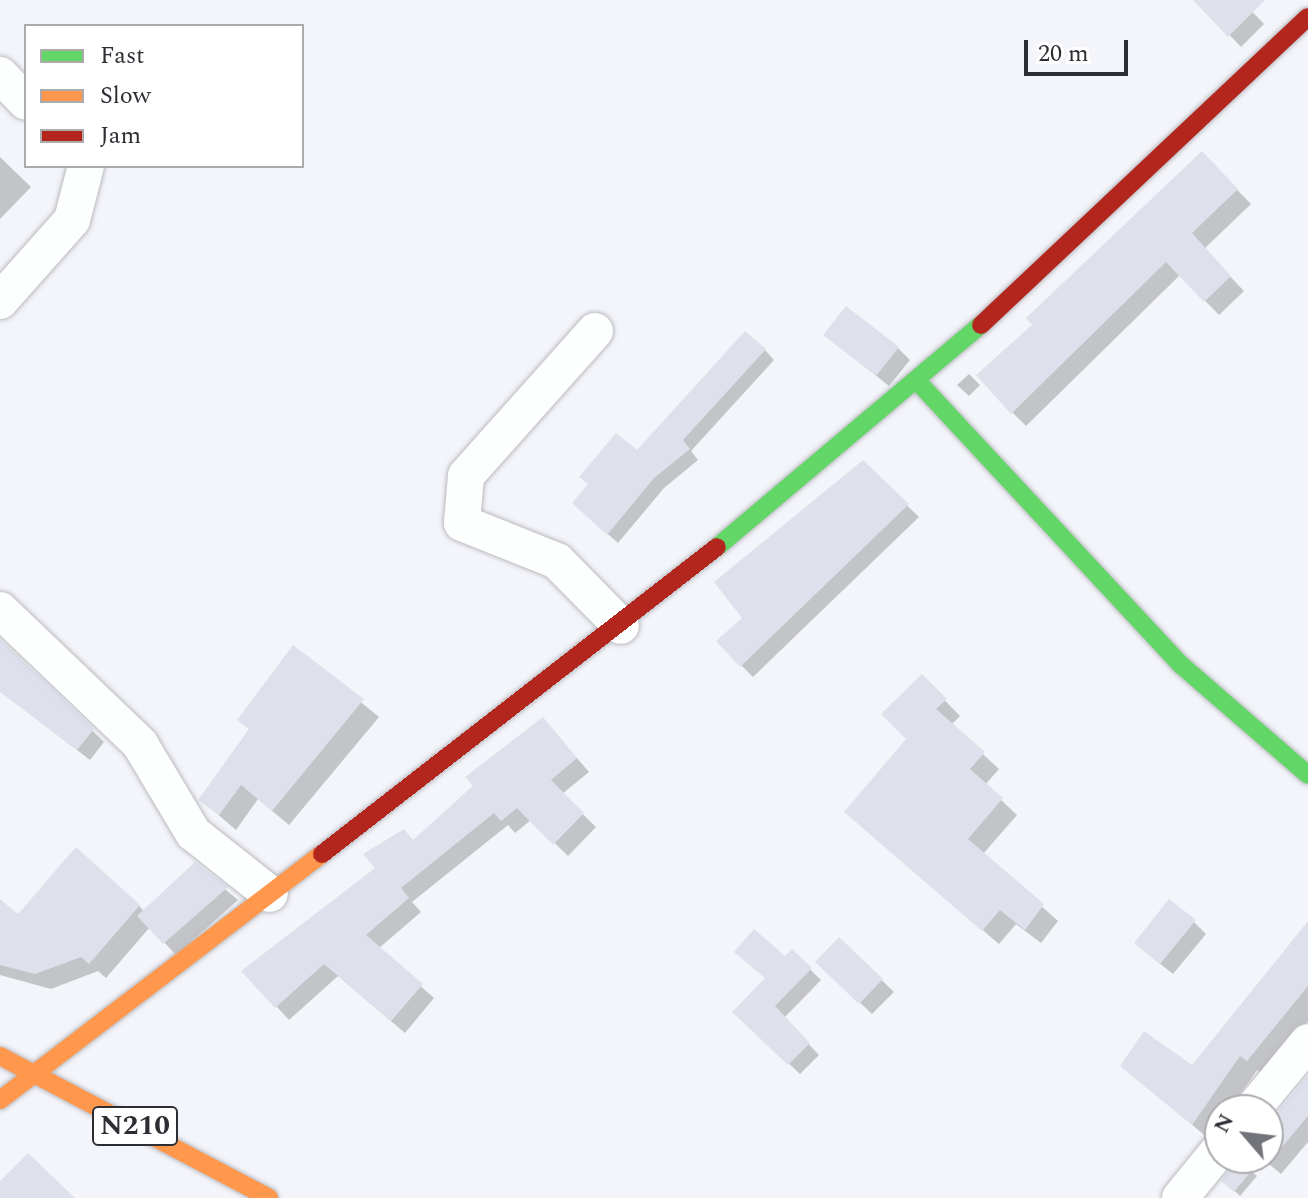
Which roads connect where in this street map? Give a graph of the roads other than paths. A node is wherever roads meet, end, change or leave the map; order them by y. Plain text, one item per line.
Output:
1 (1308, 17) edge
2 (0, 75) edge
3 (24, 100) edge
4 (85, 168) edge
5 (0, 301) edge
6 (595, 331) dead end
7 (918, 382) junction
8 (0, 610) edge
9 (621, 626) junction
10 (1308, 775) edge
11 (270, 894) junction
12 (1308, 1042) edge
13 (0, 1056) edge
14 (33, 1072) junction
15 (1265, 1094) edge
16 (0, 1100) edge
17 (1204, 1169) edge
18 (269, 1198) edge
19 (1180, 1198) edge

1 - 7 main road
2 - 3 street
4 - 5 street
6 - 9 street
7 - 9 main road
7 - 10 main road
8 - 11 street
9 - 11 main road
11 - 14 main road
12 - 15 street
13 - 14 main road, N210
14 - 16 main road
14 - 18 main road, N210
17 - 19 street

